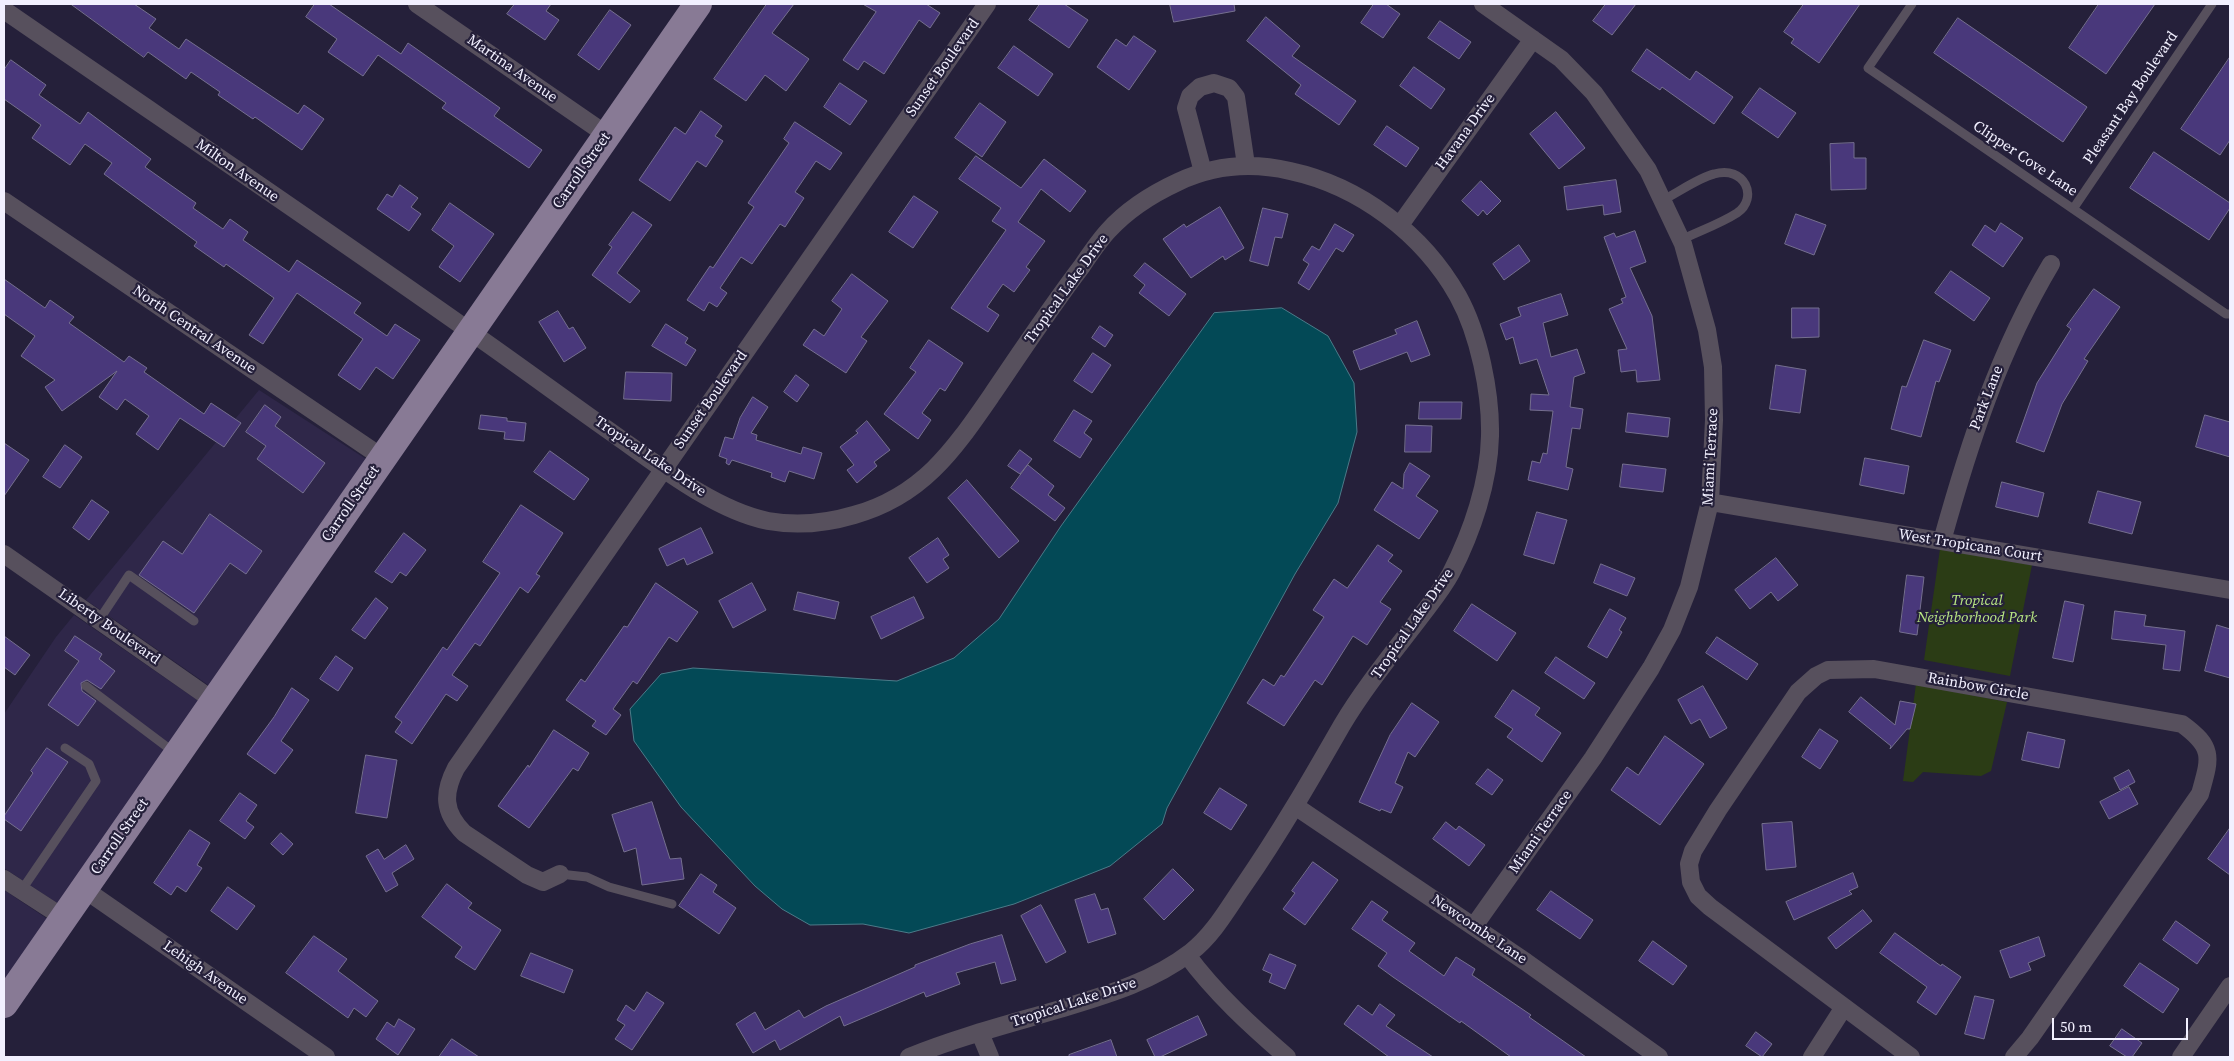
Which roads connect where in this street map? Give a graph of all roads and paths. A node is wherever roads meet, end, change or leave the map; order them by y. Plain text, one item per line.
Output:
1 (417, 4) edge
2 (698, 4) edge
3 (987, 4) edge
4 (1483, 4) edge
5 (1912, 4) edge
6 (2212, 4) edge
7 (4, 10) edge
8 (1533, 39) junction
9 (607, 135) junction
10 (1246, 165) junction
11 (1203, 172) junction
12 (1663, 200) junction
13 (4, 201) edge
14 (2073, 208) junction
15 (1400, 225) junction
16 (1681, 240) junction
17 (2051, 264) dead end
18 (2229, 315) edge
19 (470, 332) junction
20 (383, 458) junction
21 (663, 469) junction
22 (1710, 502) junction
23 (1942, 541) junction
24 (4, 554) edge
25 (2230, 590) edge
26 (99, 620) junction
27 (194, 621) dead end
28 (86, 686) dead end
29 (214, 701) junction
30 (66, 748) dead end
31 (177, 754) junction
32 (1295, 806) junction
33 (560, 874) joint
34 (4, 879) edge
35 (84, 889) junction
36 (21, 891) junction
37 (672, 904) dead end
38 (64, 918) junction
39 (1474, 926) junction
40 (1187, 954) junction
41 (2230, 986) edge
42 (4, 1004) edge
43 (1844, 1007) junction
44 (980, 1032) junction
45 (326, 1057) edge
46 (909, 1057) edge
47 (990, 1057) edge
48 (1287, 1057) edge
49 (1660, 1057) edge
50 (1812, 1057) edge
51 (1911, 1057) edge
52 (2014, 1057) edge
53 (2181, 1057) edge

1 - 9 street, Martina Avenue
2 - 9 main road, Carroll Street
3 - 21 street, Sunset Boulevard
4 - 8 street, Miami Terrace
5 - 14 lane, Clipper Cove Lane
6 - 14 lane, Pleasant Bay Boulevard
7 - 19 street, Milton Avenue
8 - 12 street, Miami Terrace
8 - 15 street, Havana Drive
9 - 19 main road, Carroll Street
10 - 11 street, Tropical Lake Drive
10 - 11 street
10 - 15 street, Tropical Lake Drive
11 - 21 street, Tropical Lake Drive
12 - 16 street, Miami Terrace
12 - 16 lane
13 - 20 street, North Central Avenue
14 - 18 lane, Clipper Cove Lane
15 - 32 street, Tropical Lake Drive
16 - 22 street, Miami Terrace
17 - 23 street, Park Lane
19 - 20 main road, Carroll Street
19 - 21 street, Tropical Lake Drive
20 - 29 main road, Carroll Street
21 - 33 street, Sunset Boulevard
22 - 23 street, West Tropicana Court
22 - 39 street, Miami Terrace
23 - 25 street, West Tropicana Court
24 - 26 street, Liberty Boulevard
26 - 27 lane
26 - 29 street, Liberty Boulevard
28 - 31 lane
29 - 31 main road, Carroll Street
30 - 36 lane
31 - 35 main road, Carroll Street
32 - 39 street, Newcombe Lane
32 - 40 street, Tropical Lake Drive
33 - 37 lane
34 - 36 street
35 - 38 main road, Carroll Street
35 - 45 street, Lehigh Avenue
36 - 38 street
38 - 42 main road, Carroll Street
39 - 49 street, Newcombe Lane
40 - 44 street, Tropical Lake Drive
40 - 48 street
41 - 53 street
43 - 50 street
43 - 51 street, Rainbow Circle
43 - 52 street, Rainbow Circle
44 - 46 street, Tropical Lake Drive
44 - 47 street

